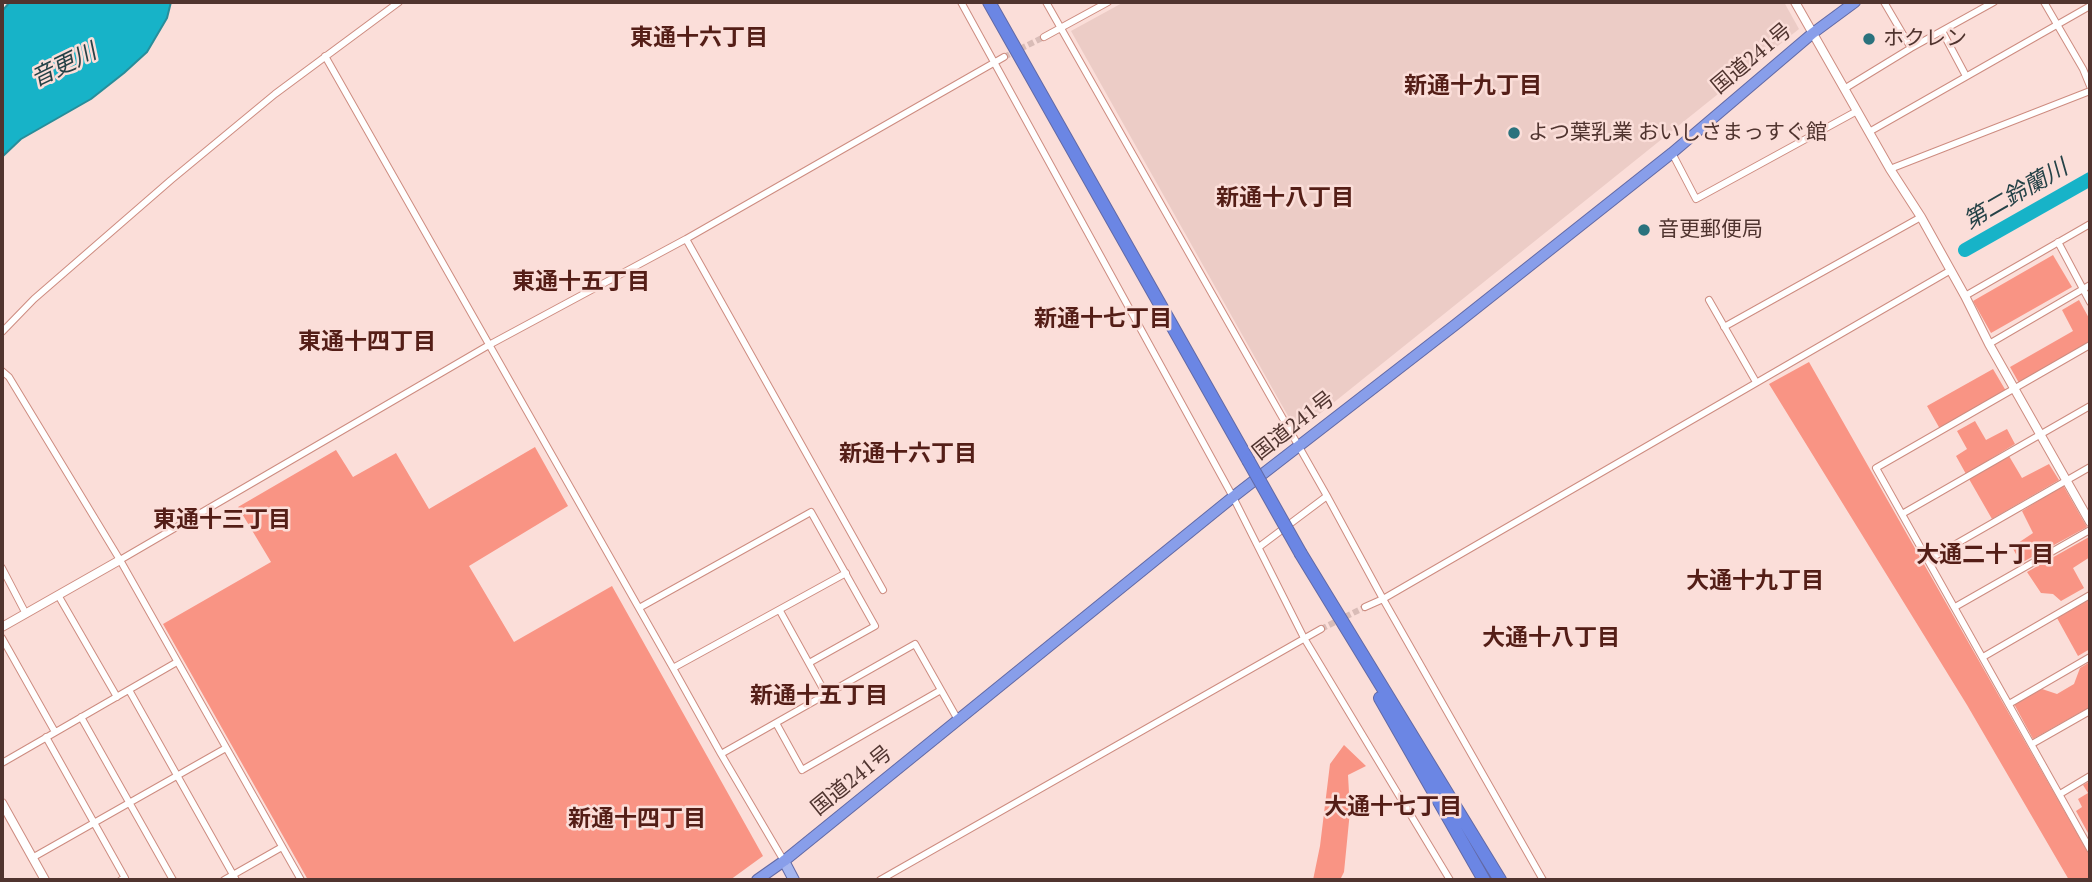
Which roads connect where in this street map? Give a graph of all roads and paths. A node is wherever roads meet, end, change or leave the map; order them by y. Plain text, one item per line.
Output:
1 (398, 2) edge
2 (961, 2) edge
3 (989, 2) edge
4 (1046, 2) edge
5 (1108, 2) edge
6 (1795, 2) edge
7 (1855, 2) edge
8 (1884, 2) edge
9 (1994, 2) edge
10 (2044, 2) edge
11 (2090, 6) edge
12 (2056, 24) junction
13 (1060, 28) junction
14 (1942, 31) junction
15 (1813, 33) junction
16 (1044, 37) tunnel mouth
17 (1911, 48) junction
18 (326, 56) junction
19 (1004, 57) tunnel mouth
20 (994, 63) junction
21 (2087, 67) edge
22 (1966, 76) junction
23 (2090, 86) edge
24 (1844, 89) junction
25 (2090, 92) edge
26 (1857, 111) junction
27 (1869, 132) junction
28 (1672, 153) junction
29 (1890, 169) junction
30 (1921, 216) junction
31 (2090, 224) edge
32 (686, 239) junction
33 (2058, 242) junction
34 (1951, 270) junction
35 (2090, 285) edge
36 (2083, 289) junction
37 (1965, 296) junction
38 (1709, 300) dead end
39 (2090, 302) edge
40 (1724, 327) junction
41 (2, 332) edge
42 (1989, 344) junction
43 (489, 345) junction
44 (2090, 345) edge
45 (2, 371) edge
46 (1756, 382) junction
47 (2015, 389) junction
48 (2090, 406) edge
49 (2040, 434) junction
50 (1298, 447) junction
51 (2090, 467) edge
52 (2067, 480) junction
53 (1327, 496) junction
54 (1233, 497) junction
55 (1902, 514) junction
56 (2090, 522) edge
57 (2090, 530) edge
58 (1259, 547) junction
59 (1301, 554) junction
60 (120, 560) junction
61 (1928, 560) junction
62 (2, 568) edge
63 (846, 573) junction
64 (883, 590) dead end
65 (58, 595) junction
66 (2090, 595) edge
67 (1383, 599) junction
68 (1365, 607) tunnel mouth
69 (1955, 607) junction
70 (639, 608) junction
71 (780, 611) junction
72 (26, 614) junction
73 (2, 627) edge
74 (1321, 629) tunnel mouth
75 (2, 638) edge
76 (1304, 638) junction
77 (1983, 657) junction
78 (2090, 657) edge
79 (177, 662) junction
80 (809, 663) junction
81 (673, 668) junction
82 (129, 690) junction
83 (941, 690) junction
84 (117, 696) junction
85 (827, 696) junction
86 (2010, 704) junction
87 (2090, 711) edge
88 (81, 717) junction
89 (957, 720) junction
90 (776, 723) junction
91 (55, 732) junction
92 (46, 737) junction
93 (2032, 744) junction
94 (226, 748) junction
95 (721, 754) junction
96 (2, 763) edge
97 (177, 776) junction
98 (2090, 776) edge
99 (2060, 794) junction
100 (2, 803) edge
101 (129, 803) junction
102 (94, 823) junction
103 (2087, 836) edge
104 (282, 847) junction
105 (2090, 849) edge
106 (32, 858) junction
107 (784, 861) junction
108 (235, 878) edge
109 (45, 880) edge
110 (121, 880) edge
111 (173, 880) edge
112 (225, 880) edge
113 (301, 880) edge
114 (757, 880) edge
115 (794, 880) edge
116 (880, 880) edge
117 (1450, 880) edge
118 (1484, 880) edge
119 (1500, 880) edge
120 (1542, 880) edge

1 - 18 street
2 - 20 street
3 - 59 highway, bridge
4 - 13 street
5 - 13 street
6 - 15 street
7 - 15 highway, 国道241号
8 - 17 street
9 - 14 street
10 - 12 street
11 - 12 street
12 - 21 street
12 - 22 street
13 - 16 street
13 - 50 street
14 - 17 street
14 - 22 street
15 - 24 street
15 - 28 highway, 国道241号
17 - 24 street
18 - 41 street
18 - 43 street
19 - 20 street
20 - 32 street
20 - 54 street
21 - 23 street
22 - 27 street
24 - 26 street
25 - 29 street
26 - 27 street
26 - 28 street
27 - 29 street
28 - 50 highway, 国道241号
29 - 30 street
30 - 34 street
30 - 40 street
31 - 33 street
32 - 43 street
32 - 64 street
33 - 36 street
33 - 37 street
34 - 37 street
34 - 46 street
35 - 36 street
36 - 39 street
36 - 42 street
37 - 42 street
38 - 40 street
40 - 46 street
42 - 47 street
43 - 60 street
43 - 70 street
44 - 47 street
45 - 60 street
46 - 67 street
47 - 49 street
47 - 55 street
48 - 49 street
49 - 52 street
49 - 55 street
50 - 53 street
50 - 54 highway, 国道241号
51 - 52 street
52 - 56 street
52 - 61 street
53 - 58 street
53 - 67 street
54 - 58 street
54 - 89 highway, 国道241号
55 - 61 street
57 - 69 street
58 - 76 street
59 - 118 highway
59 - 119 highway
60 - 65 street
60 - 79 street
61 - 69 street
62 - 72 street
63 - 70 street
63 - 71 street
63 - 80 street
65 - 72 street
65 - 84 street
66 - 77 street
67 - 68 street
67 - 120 street
69 - 77 street
70 - 81 street
71 - 80 street
71 - 81 street
72 - 73 street
74 - 76 street
75 - 91 street
76 - 116 street
76 - 117 street
77 - 86 street
78 - 86 street
79 - 82 street
79 - 94 street
80 - 85 street
81 - 95 street
82 - 84 street
82 - 97 street
83 - 85 street
83 - 89 street
83 - 90 street
84 - 88 street
85 - 90 street
86 - 93 street
87 - 93 street
88 - 91 street
88 - 101 street
89 - 107 highway, 国道241号
90 - 95 street
91 - 92 street
92 - 96 street
92 - 102 street
93 - 99 street
94 - 97 street
94 - 104 street
95 - 107 street
97 - 101 street
97 - 108 street
98 - 99 street
99 - 103 street
100 - 106 street
101 - 102 street
101 - 111 street
102 - 106 street
102 - 110 street
103 - 105 street
104 - 108 street
104 - 113 street
106 - 109 street
107 - 114 highway, 国道241号
107 - 115 main road
108 - 112 street

